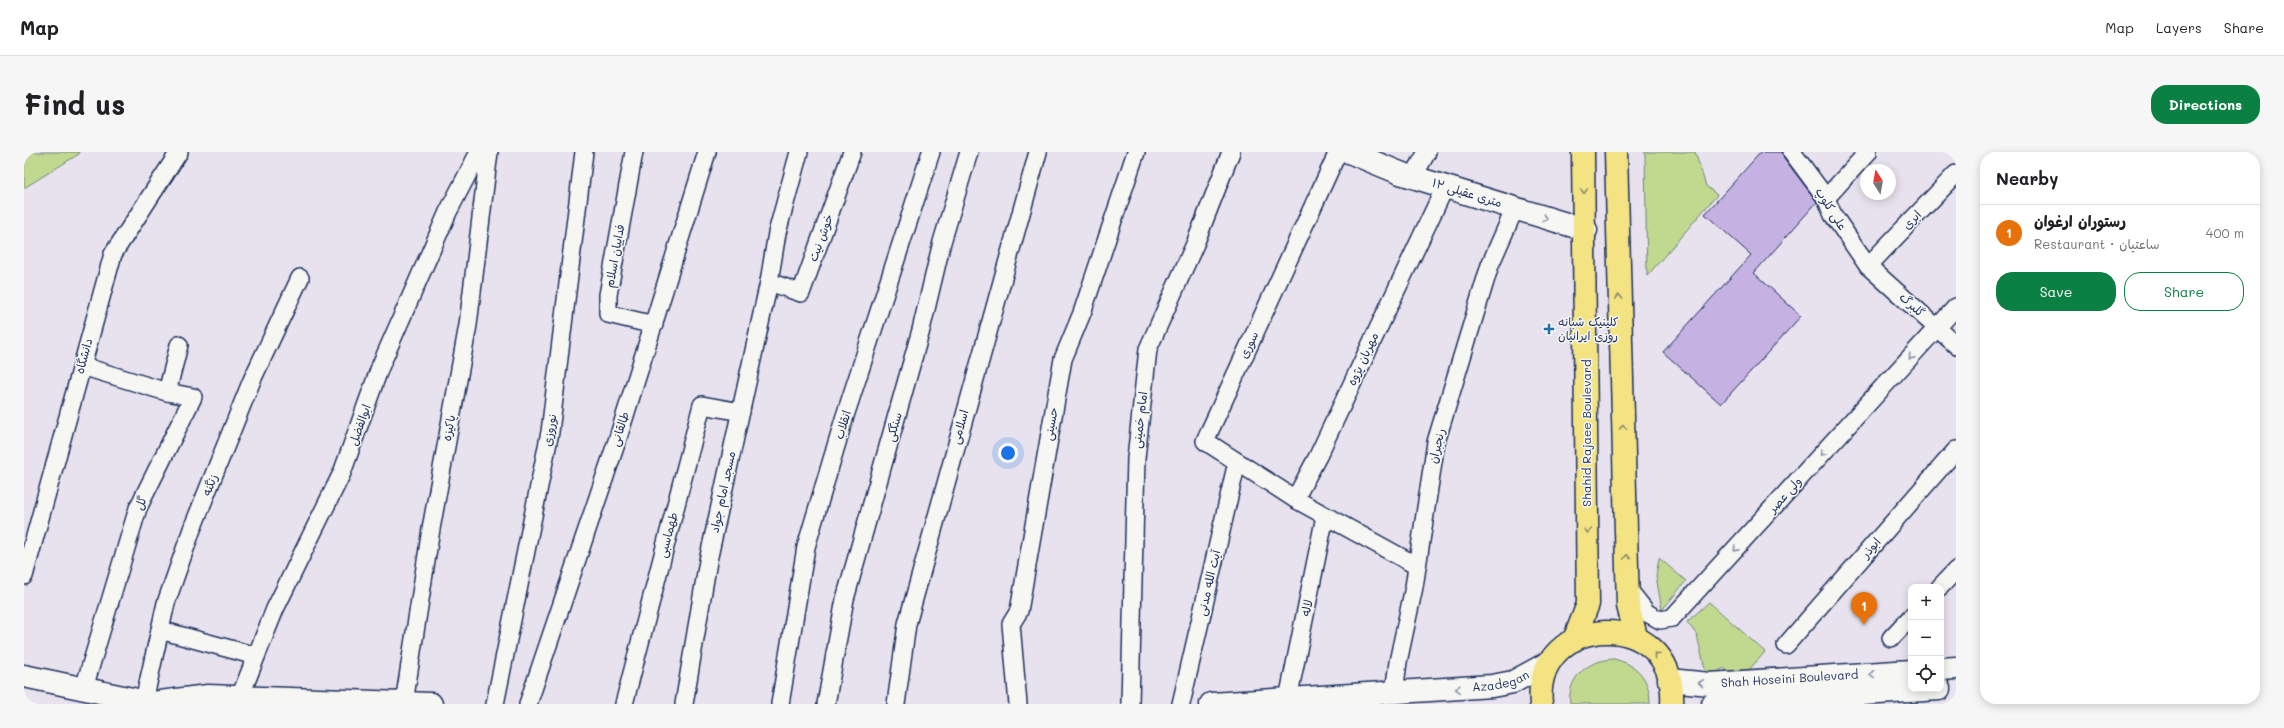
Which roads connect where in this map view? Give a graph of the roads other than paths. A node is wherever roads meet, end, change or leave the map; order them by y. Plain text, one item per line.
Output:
1 (179, 152) edge
2 (479, 152) edge
3 (489, 152) edge
4 (584, 152) edge
5 (634, 152) edge
6 (707, 152) edge
7 (799, 152) edge
8 (852, 152) edge
9 (931, 152) edge
10 (969, 152) edge
11 (1038, 152) edge
12 (1136, 152) edge
13 (1231, 152) edge
14 (1338, 152) edge
15 (1349, 152) edge
16 (1427, 152) edge
17 (1583, 152) edge
18 (1616, 152) edge
19 (1792, 152) edge
20 (1868, 152) edge
21 (1374, 157) edge
22 (1956, 174) edge
23 (1413, 177) junction
24 (1445, 187) junction
25 (1826, 198) junction
26 (1515, 208) junction
27 (1586, 230) junction
28 (1868, 266) junction
29 (300, 278) dead end
30 (769, 282) junction
31 (1956, 307) edge
32 (654, 326) junction
33 (1937, 328) junction
34 (179, 345) dead end
35 (1956, 345) edge
36 (82, 366) junction
37 (167, 392) junction
38 (741, 412) junction
39 (1956, 450) edge
40 (1238, 462) junction
41 (1295, 499) junction
42 (1325, 516) junction
43 (1417, 566) junction
44 (1956, 570) edge
45 (24, 576) edge
46 (1943, 584) edge
47 (1628, 597) junction
48 (1588, 604) junction
49 (1908, 620) edge
50 (160, 630) junction
51 (1636, 636) junction
52 (1891, 638) dead end
53 (1574, 640) junction
54 (1786, 645) dead end
55 (256, 656) junction
56 (1548, 663) junction
57 (1956, 668) edge
58 (1944, 669) edge
59 (1908, 671) edge
60 (24, 676) edge
61 (1669, 680) junction
62 (84, 688) junction
63 (1956, 688) edge
64 (1944, 689) edge
65 (1908, 691) edge
66 (1394, 692) junction
67 (240, 697) junction
68 (1288, 699) junction
69 (151, 703) edge
70 (404, 703) junction
71 (432, 704) edge
72 (495, 704) edge
73 (528, 704) edge
74 (624, 704) edge
75 (684, 704) edge
76 (780, 704) edge
77 (826, 704) edge
78 (896, 704) edge
79 (1018, 704) edge
80 (1130, 704) edge
81 (1181, 704) edge
82 (1211, 704) edge
83 (1541, 704) edge
84 (1672, 704) edge
85 (1713, 704) edge

1 - 36 street, دانشگاه
2 - 55 street, ابوالفضل
3 - 70 street, پاکیزه
4 - 72 street, نوروزی
5 - 32 street, فداییان اسلام
6 - 32 street, طالقانی
7 - 30 street, مسجد امام جواد
8 - 30 street, خوش نیت
9 - 76 street, انقلاب
10 - 77 street, سنگکی
11 - 78 street, اسلامی
12 - 79 street, حسینی
13 - 80 street, امام خمینی
14 - 40 street, سوری
15 - 21 street, ۱۲ متری عقیلی
16 - 23 street
17 -> 27 highway, Shahid Rajaee Boulevard
47 -> 18 highway
19 - 25 street, علی کلوپ
20 - 25 street
21 - 23 street, ۱۲ متری عقیلی
22 - 28 street, ابری
23 - 24 street, ۱۲ متری عقیلی
24 - 26 street, ۱۲ متری عقیلی
24 - 41 street, مهربان پژوه
25 - 28 street, علی کلوپ
26 -> 27 street, ۱۲ متری عقیلی
26 - 43 street, رنجبران
27 -> 48 highway, Shahid Rajaee Boulevard
28 - 33 street, گلبرگ
29 - 50 street, زنگنه
30 - 38 street, مسجد امام جواد
31 - 33 street, ولی عصر
32 - 73 street, طالقانی
33 - 35 street, گلبرگ
33 -> 47 street, ولی عصر
34 - 37 street
36 - 37 street
36 - 45 street, دانشگاه
37 - 62 street, گل
38 - 74 street, طهماسبی
38 - 75 street, مسجد امام جواد
39 - 54 street, ابوذر
40 - 41 street, سوری
40 - 81 street, آیت الله مدنی
41 - 42 street
42 - 43 street
42 - 68 street, لاله
43 - 66 street, رنجبران
44 - 46 street
47 - 48 highway
47 - 51 highway
48 - 53 highway, Shahid Rajaee Boulevard
49 - 52 street
50 - 55 street
50 - 69 street, زنگنه
51 - 53 highway
61 -> 51 highway
53 - 56 highway
55 - 67 street, ابوالفضل
56 -> 66 street, Azadegan
56 - 83 highway
57 - 58 street
59 -> 61 street, Shah Hoseini Boulevard
60 - 62 street
61 - 84 highway
62 - 69 street
63 - 64 street, Shah Hoseini Boulevard
65 - 85 street, Shah Hoseini Boulevard
66 - 68 street, Azadegan
67 - 69 street
67 - 70 street
68 - 82 street, Azadegan
70 - 71 street

